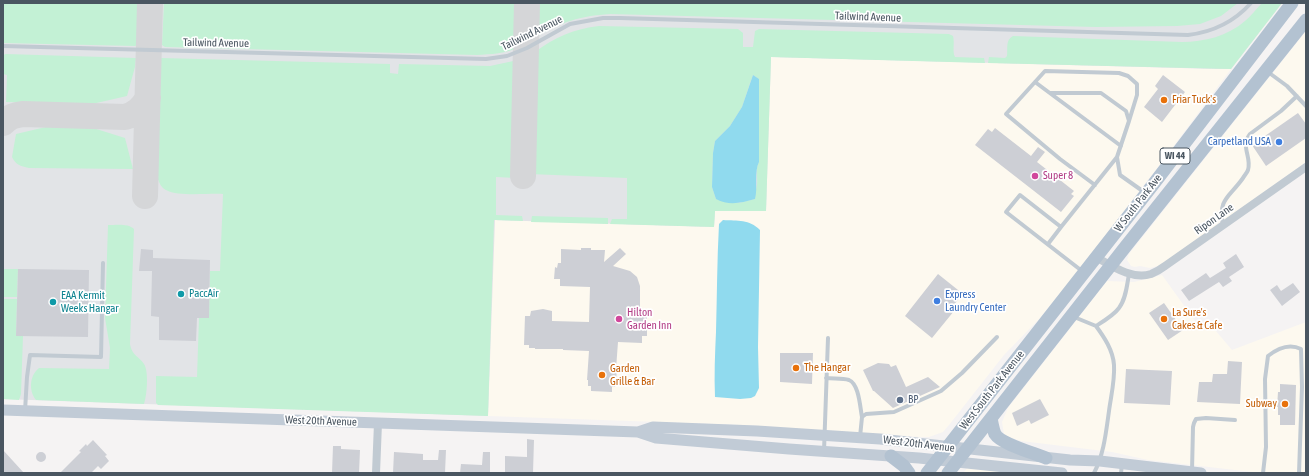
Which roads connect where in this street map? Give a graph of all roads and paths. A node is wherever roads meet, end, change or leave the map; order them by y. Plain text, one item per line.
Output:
1 (1251, 3) edge
2 (1292, 3) edge
3 (1306, 20) edge
4 (3, 46) edge
5 (1266, 70) junction
6 (1035, 82) junction
7 (1050, 93) junction
8 (1297, 96) junction
9 (1306, 106) edge
10 (1129, 121) junction
11 (1120, 146) junction
12 (1117, 157) junction
13 (1306, 167) edge
14 (1095, 185) junction
15 (1146, 193) junction
16 (1223, 226) junction
17 (1061, 227) junction
18 (1048, 244) junction
19 (1096, 257) junction
20 (103, 263) dead end
21 (1110, 266) junction
22 (1084, 272) junction
23 (1129, 274) junction
24 (1057, 307) joint
25 (1072, 316) junction
26 (1096, 326) junction
27 (997, 337) dead end
28 (828, 338) dead end
29 (826, 378) junction
30 (3, 410) edge
31 (26, 411) junction
32 (862, 417) junction
33 (991, 418) junction
34 (1235, 420) dead end
35 (378, 423) junction
36 (638, 432) junction
37 (825, 435) junction
38 (860, 438) junction
39 (947, 446) junction
40 (966, 450) junction
41 (824, 451) junction
42 (891, 456) junction
43 (1046, 458) junction
44 (937, 460) junction
45 (1100, 461) junction
46 (957, 462) junction
47 (1121, 468) edge
48 (1196, 472) edge
49 (376, 473) edge
50 (909, 473) edge
51 (927, 473) edge
52 (948, 473) edge
53 (1062, 473) edge
54 (1094, 473) edge
55 (1263, 473) edge
56 (1299, 473) edge

1 - 4 lane, Tailwind Avenue
2 - 15 main road, W South Park Ave / WI 44
3 - 5 main road, W South Park Ave / WI 44
5 - 8 lane
5 - 21 main road, W South Park Ave / WI 44
6 - 7 lane
6 - 10 lane
6 - 14 lane
7 - 10 lane
7 - 11 lane
8 - 9 lane
8 - 16 lane
10 - 11 lane
11 - 12 lane
12 - 14 lane
12 - 15 lane
13 - 16 street, Ripon Lane
14 - 17 lane
15 - 19 main road, W South Park Ave / WI 44
16 - 23 street, Ripon Lane
17 - 18 lane
17 - 18 lane
18 - 22 lane
19 - 21 street
19 - 22 main road, W South Park Ave / WI 44
20 - 31 lane
21 - 23 street
21 - 25 main road, W South Park Ave / WI 44
22 - 24 main road, W South Park Ave / WI 44
23 - 26 lane
24 - 39 main road, West South Park Avenue / WI 44
25 - 26 lane
25 - 33 main road, West South Park Avenue / WI 44
26 - 45 lane
27 - 32 lane
28 - 29 lane
29 - 32 lane
29 - 37 lane
30 - 31 main road, West 20th Avenue
31 - 35 main road, West 20th Avenue
32 - 38 lane
33 - 40 main road, West South Park Avenue / WI 44
33 - 43 main road
34 - 48 lane
35 - 36 main road, West 20th Avenue
35 - 49 street
36 - 37 main road, West 20th Avenue
36 - 41 main road, West 20th Avenue
37 - 38 main road, West 20th Avenue
37 - 41 lane
38 - 39 main road, West 20th Avenue
39 - 40 main road, West 20th Avenue
39 - 44 main road, West South Park Avenue / WI 44
40 - 43 main road, West 20th Avenue
40 - 46 main road, West South Park Avenue / WI 44
41 - 42 main road, West 20th Avenue
42 - 44 main road, West 20th Avenue
42 - 50 main road
43 - 45 main road, West 20th Avenue
44 - 46 main road, West 20th Avenue
44 - 51 main road, West South Park Avenue / WI 44
45 - 47 main road, West 20th Avenue
45 - 54 lane
46 - 52 main road, West South Park Avenue / WI 44
46 - 53 main road, West 20th Avenue
47 - 48 main road, West 20th Avenue
55 - 56 lane

